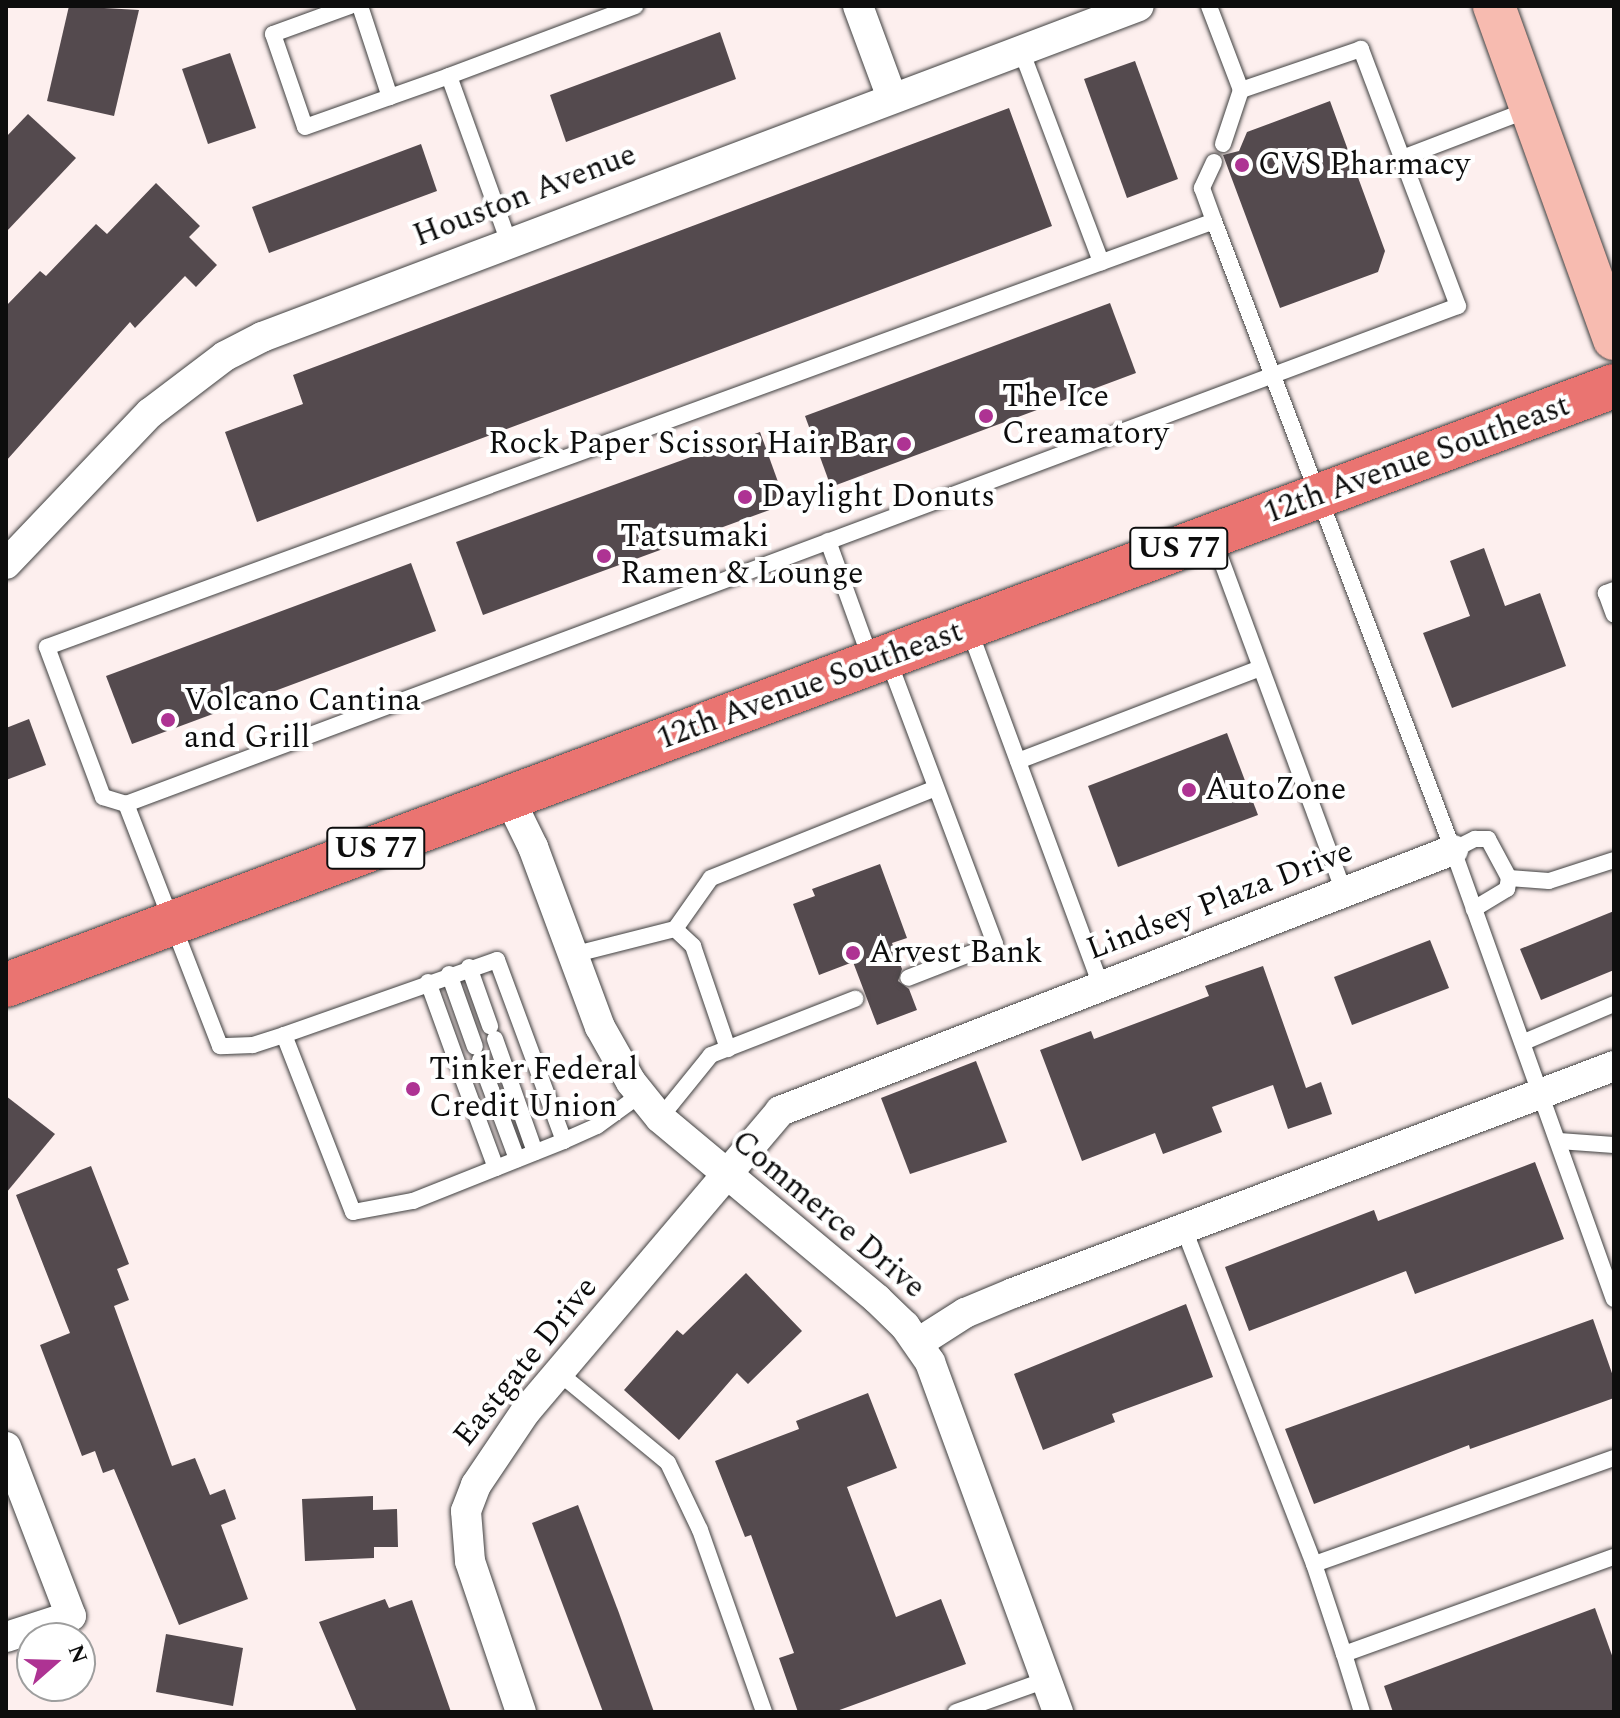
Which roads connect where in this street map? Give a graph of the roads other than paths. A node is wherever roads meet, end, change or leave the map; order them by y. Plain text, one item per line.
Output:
1 (350, 6) edge
2 (360, 6) edge
3 (635, 6) edge
4 (858, 6) edge
5 (1139, 6) edge
6 (1209, 6) edge
7 (1494, 6) edge
8 (314, 12) edge
9 (1021, 50) junction
10 (449, 76) junction
11 (1241, 90) junction
12 (390, 97) junction
13 (892, 98) junction
14 (1531, 109) junction
15 (1223, 144) dead end
16 (1402, 158) junction
17 (1214, 162) dead end
18 (1214, 221) junction
19 (508, 240) junction
20 (1101, 262) junction
21 (1614, 339) edge
22 (1274, 374) junction
23 (1614, 386) edge
24 (1321, 496) junction
25 (1212, 536) junction
26 (828, 541) junction
27 (6, 564) edge
28 (1614, 590) edge
29 (1614, 615) edge
30 (968, 627) junction
31 (879, 660) junction
32 (1260, 668) junction
33 (1018, 761) junction
34 (936, 788) junction
35 (509, 798) junction
36 (126, 804) junction
37 (1453, 850) junction
38 (1614, 860) edge
39 (1509, 878) junction
40 (1344, 892) junction
41 (1474, 909) junction
42 (172, 923) junction
43 (675, 929) junction
44 (572, 955) junction
45 (469, 967) junction
46 (449, 974) junction
47 (908, 978) dead end
48 (428, 982) junction
49 (6, 985) edge
50 (1101, 986) junction
51 (855, 999) dead end
52 (1614, 1004) edge
53 (284, 1035) junction
54 (1524, 1042) junction
55 (728, 1049) junction
56 (1614, 1066) edge
57 (1542, 1093) junction
58 (641, 1094) junction
59 (660, 1118) junction
60 (564, 1141) junction
61 (1559, 1141) junction
62 (1614, 1145) edge
63 (535, 1152) junction
64 (517, 1159) junction
65 (496, 1168) junction
66 (726, 1176) junction
67 (1184, 1229) junction
68 (1614, 1299) edge
69 (918, 1343) junction
70 (559, 1373) junction
71 (6, 1447) edge
72 (1614, 1458) edge
73 (1614, 1557) edge
74 (1314, 1564) junction
75 (6, 1637) edge
76 (1344, 1654) junction
77 (1046, 1680) junction
78 (521, 1712) edge
79 (764, 1712) edge
80 (956, 1712) edge
81 (1058, 1712) edge
82 (1362, 1712) edge

1 - 8 lane
2 - 12 lane
3 - 10 lane
4 - 13 street
5 - 9 street, Houston Avenue
6 - 11 lane
7 - 14 main road
8 - 12 lane
9 - 13 street, Houston Avenue
9 - 20 lane
10 - 12 lane
10 - 19 lane
11 - 15 lane
11 - 16 lane
13 - 19 street, Houston Avenue
14 - 16 lane
14 - 21 main road
16 - 22 lane
17 - 18 lane
18 - 20 lane
18 - 22 lane
19 - 27 street, Houston Avenue
20 - 36 lane
22 - 24 lane
22 - 26 lane
23 - 24 main road, 12th Avenue Southeast / US 77
24 - 25 main road, 12th Avenue Southeast / US 77
24 - 37 lane
25 - 30 main road, 12th Avenue Southeast / US 77
25 - 32 lane
26 - 31 lane
26 - 36 lane
28 - 29 lane
30 - 31 main road, 12th Avenue Southeast / US 77
30 - 33 lane
31 - 34 lane
31 - 35 main road, 12th Avenue Southeast / US 77
32 - 33 lane
32 - 40 lane
33 - 50 lane
34 - 43 lane
34 - 47 lane
35 - 42 main road, 12th Avenue Southeast / US 77
35 - 44 street, Commerce Drive
36 - 42 lane
37 - 39 lane
37 - 40 street, Lindsey Plaza Drive
37 - 41 lane
38 - 39 lane
39 - 41 lane
40 - 50 street, Lindsey Plaza Drive
41 - 54 lane
42 - 49 main road, 12th Avenue Southeast / US 77
42 - 53 lane
43 - 44 lane
43 - 55 lane
44 - 58 street, Commerce Drive
45 - 46 lane
45 - 60 lane
45 - 63 lane
46 - 48 lane
46 - 64 lane
48 - 53 lane
48 - 65 lane
50 - 66 street, Lindsey Plaza Drive
51 - 55 lane
52 - 54 lane
53 - 65 lane
54 - 57 lane
55 - 59 lane
56 - 57 street
57 - 61 lane
57 - 67 street
58 - 59 street, Commerce Drive
58 - 60 lane
59 - 66 street, Commerce Drive
60 - 63 lane
61 - 62 lane
61 - 68 lane
63 - 64 lane
64 - 65 lane
66 - 69 street, Commerce Drive
66 - 70 street, Eastgate Drive
67 - 69 street
67 - 74 lane
69 - 77 street, Commerce Drive
70 - 78 street, Eastgate Drive
70 - 79 lane
71 - 75 street
72 - 74 lane
73 - 76 lane
74 - 76 lane
76 - 82 lane
77 - 80 lane
77 - 81 street, Commerce Drive

